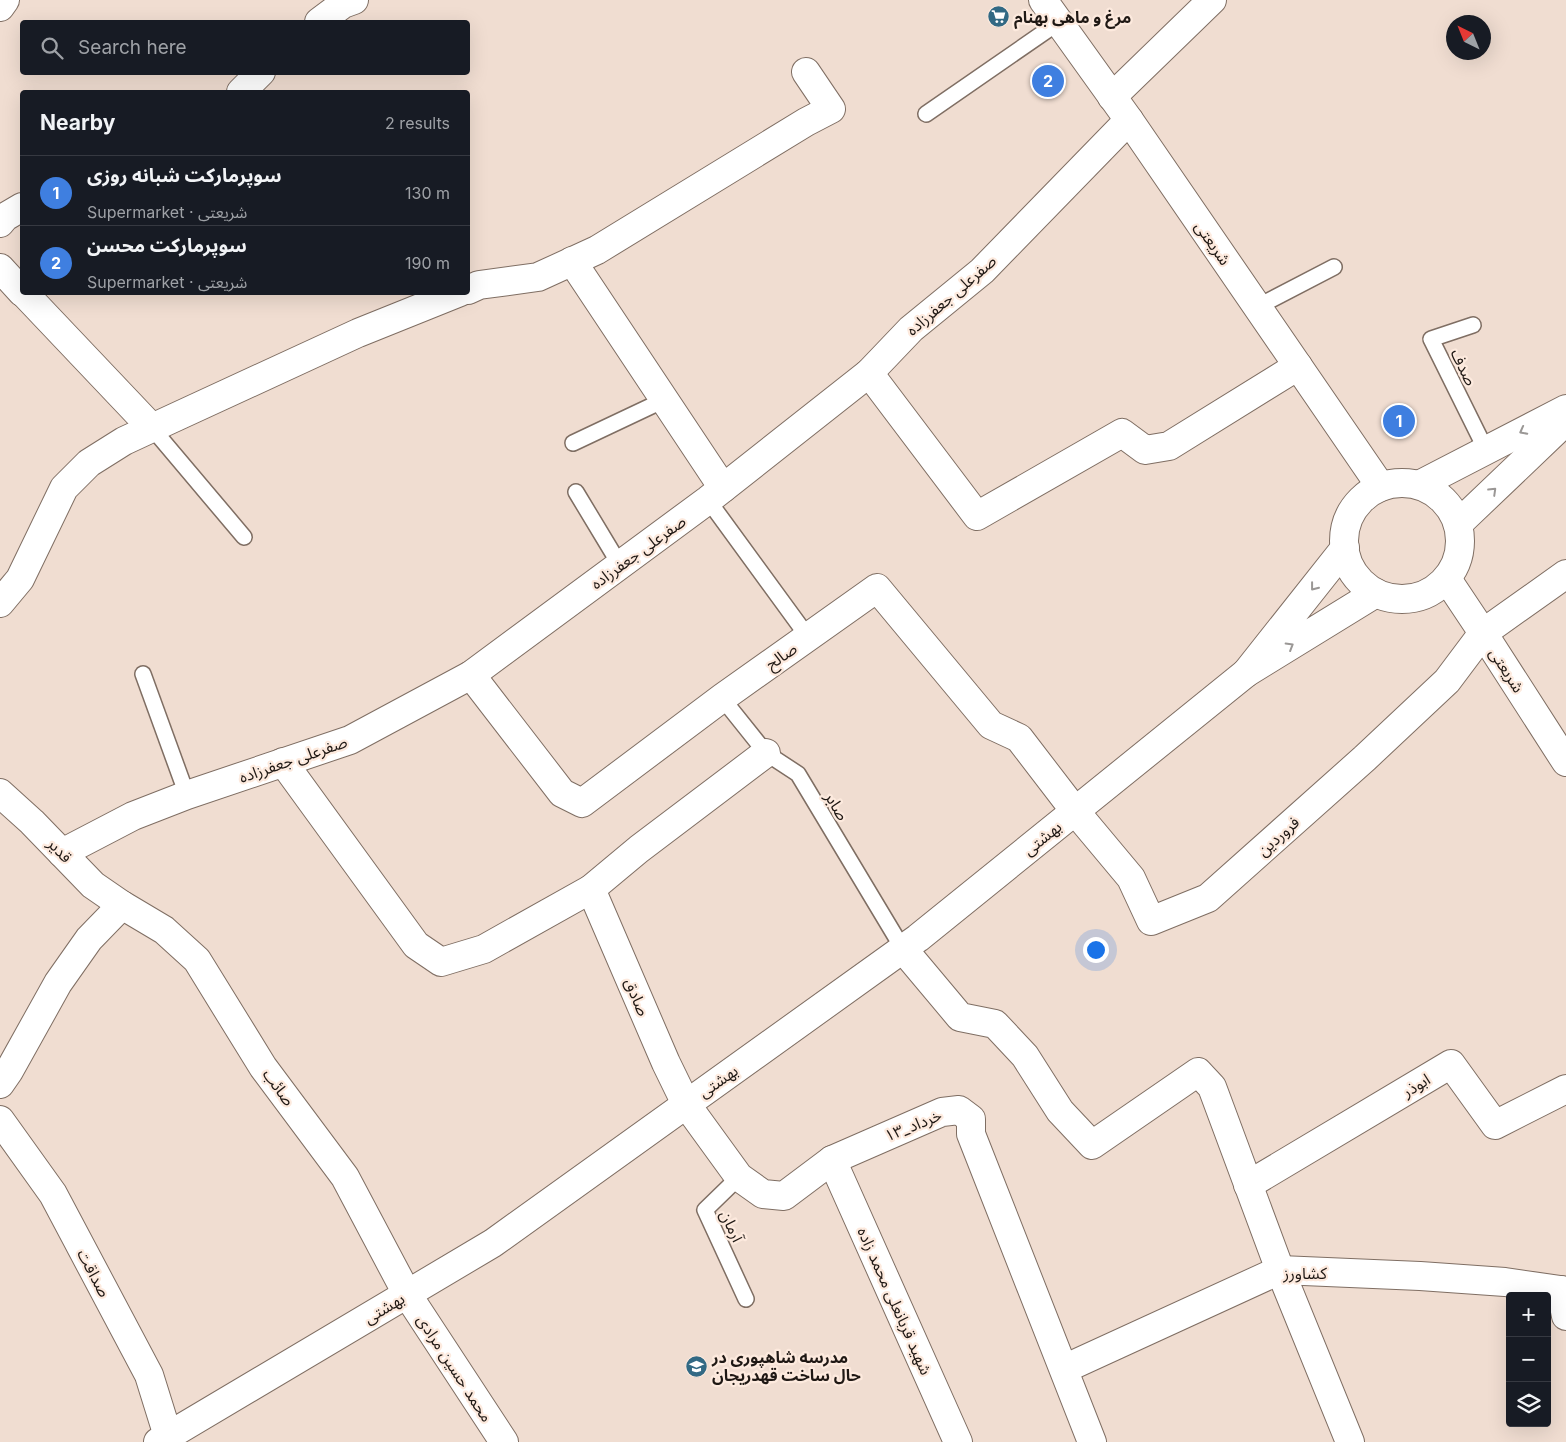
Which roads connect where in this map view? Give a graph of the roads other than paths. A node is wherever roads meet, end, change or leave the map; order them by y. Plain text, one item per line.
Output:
1 (5, 0) edge
2 (354, 0) edge
3 (1042, 0) edge
4 (1212, 0) edge
5 (0, 7) edge
6 (322, 20) edge
7 (1059, 22) junction
8 (806, 72) dead end
9 (258, 75) edge
10 (243, 90) edge
11 (1112, 97) junction
12 (926, 114) dead end
13 (1129, 120) junction
14 (572, 262) junction
15 (1334, 267) dead end
16 (0, 268) edge
17 (20, 289) edge
18 (470, 289) edge
19 (26, 295) edge
20 (453, 295) edge
21 (1257, 307) junction
22 (1473, 325) dead end
23 (1298, 366) junction
24 (868, 373) junction
25 (664, 400) junction
26 (1566, 408) edge
27 (1566, 421) edge
28 (152, 428) junction
29 (573, 443) dead end
30 (1486, 450) junction
31 (1419, 485) junction
32 (1381, 487) junction
33 (576, 492) dead end
34 (716, 494) junction
35 (1458, 524) junction
36 (244, 537) dead end
37 (1345, 548) junction
38 (620, 565) junction
39 (1566, 574) edge
40 (1447, 579) junction
41 (1376, 593) junction
42 (0, 603) edge
43 (1483, 633) junction
44 (808, 637) junction
45 (1246, 673) junction
46 (143, 674) dead end
47 (471, 675) junction
48 (722, 698) junction
49 (766, 753) junction
50 (283, 762) junction
51 (1566, 762) edge
52 (0, 793) edge
53 (187, 795) junction
54 (1075, 811) junction
55 (62, 853) junction
56 (591, 889) junction
57 (122, 905) junction
58 (903, 949) junction
59 (0, 1084) edge
60 (1566, 1089) edge
61 (686, 1104) junction
62 (0, 1120) edge
63 (832, 1160) junction
64 (739, 1177) junction
65 (1248, 1185) junction
66 (1280, 1270) junction
67 (1563, 1291) edge
68 (407, 1294) junction
69 (746, 1299) dead end
70 (1566, 1316) edge
71 (1064, 1369) junction
72 (166, 1440) edge
73 (504, 1442) edge
74 (958, 1442) edge
75 (1092, 1442) edge
76 (1350, 1442) edge

1 - 5 street
2 - 6 street
3 - 7 street, شریعتی
4 - 11 street
7 - 11 street, شریعتی
7 - 12 lane
8 - 14 street
9 - 10 street
11 - 13 street, شریعتی
13 - 21 street, شریعتی
13 - 24 street, صفرعلی جعفرزاده
14 - 18 street
14 - 25 street
15 - 21 lane
16 - 17 street
19 - 28 street
20 - 28 street
21 - 23 street, شریعتی
22 - 30 lane, صدف
23 - 24 street
23 - 32 street, شریعتی
24 - 34 street, صفرعلی جعفرزاده
25 - 29 lane
25 - 34 street
26 -> 30 street
35 -> 27 street
28 - 36 lane
28 - 42 street
30 - 31 street
31 - 32 street
31 - 35 street
32 - 37 street
33 - 38 lane
34 - 38 street, صفرعلی جعفرزاده
34 - 44 lane
35 - 40 street
37 - 41 street
37 -> 45 street
38 - 47 street, صفرعلی جعفرزاده
39 - 43 street
40 - 41 street
40 - 43 street, شریعتی
45 -> 41 street
43 - 51 street, شریعتی
43 - 54 street, فروردین
44 - 48 street, صالح
44 - 54 street, صالح
45 - 54 street, بهشتی
46 - 53 lane
47 - 48 street, صالح
47 - 50 street, صفرعلی جعفرزاده
48 - 49 lane, صابر
49 - 56 street
49 - 58 lane, صابر
50 - 53 street, صفرعلی جعفرزاده
50 - 56 street
52 - 55 street, قدیر
53 - 55 street, صفرعلی جعفرزاده
54 - 58 street, بهشتی
55 - 57 street, قدیر
56 - 61 street, صادق
57 - 59 street
57 - 68 street, صائب
58 - 61 street, بهشتی
58 - 65 street
60 - 65 street, ابوذر
61 - 64 street, ۱۳_خرداد
61 - 68 street, بهشتی
62 - 72 street, صداقت
63 - 64 street, ۱۳_خرداد
63 - 71 street, ۱۳_خرداد
63 - 74 street, شهید قربانعلی محمد زاده
64 - 69 lane, آرمان
65 - 66 street
66 - 67 street, کشاورز
66 - 71 street, کشاورز
66 - 76 street
67 - 70 street
68 - 72 street, بهشتی
68 - 73 street, محمد حسین مرادی
71 - 75 street, ۱۳_خرداد

